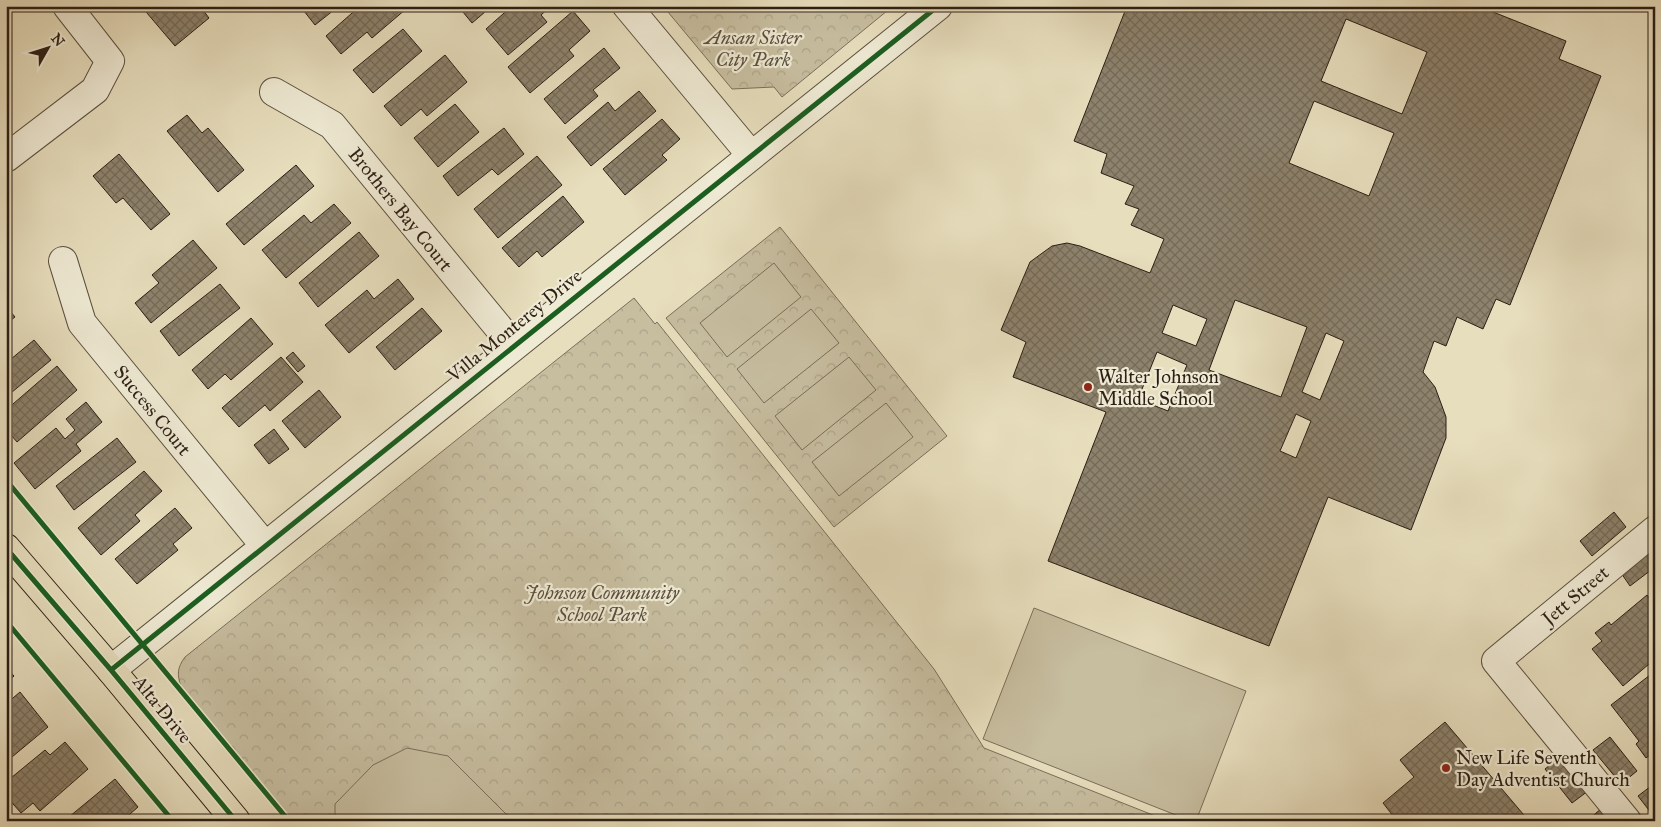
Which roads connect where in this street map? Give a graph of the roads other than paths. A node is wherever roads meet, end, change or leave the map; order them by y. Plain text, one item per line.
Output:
1 (67, 6) edge
2 (628, 6) edge
3 (938, 6) edge
4 (274, 92) dead end
5 (751, 155) junction
6 (6, 158) edge
7 (63, 261) dead end
8 (513, 345) junction
9 (1655, 530) edge
10 (265, 546) junction
11 (6, 548) edge
12 (111, 670) junction
13 (236, 821) edge
14 (1627, 821) edge

1 - 6 street
2 - 5 street
3 - 5 street, Villa Monterey Drive
4 - 8 street, Brothers Bay Court
5 - 8 street, Villa Monterey Drive
7 - 10 street, Success Court
8 - 10 street, Villa Monterey Drive
9 - 14 street, Jett Street
10 - 12 street, Villa Monterey Drive
11 - 12 main road, Alta Drive
12 - 13 main road, Alta Drive

